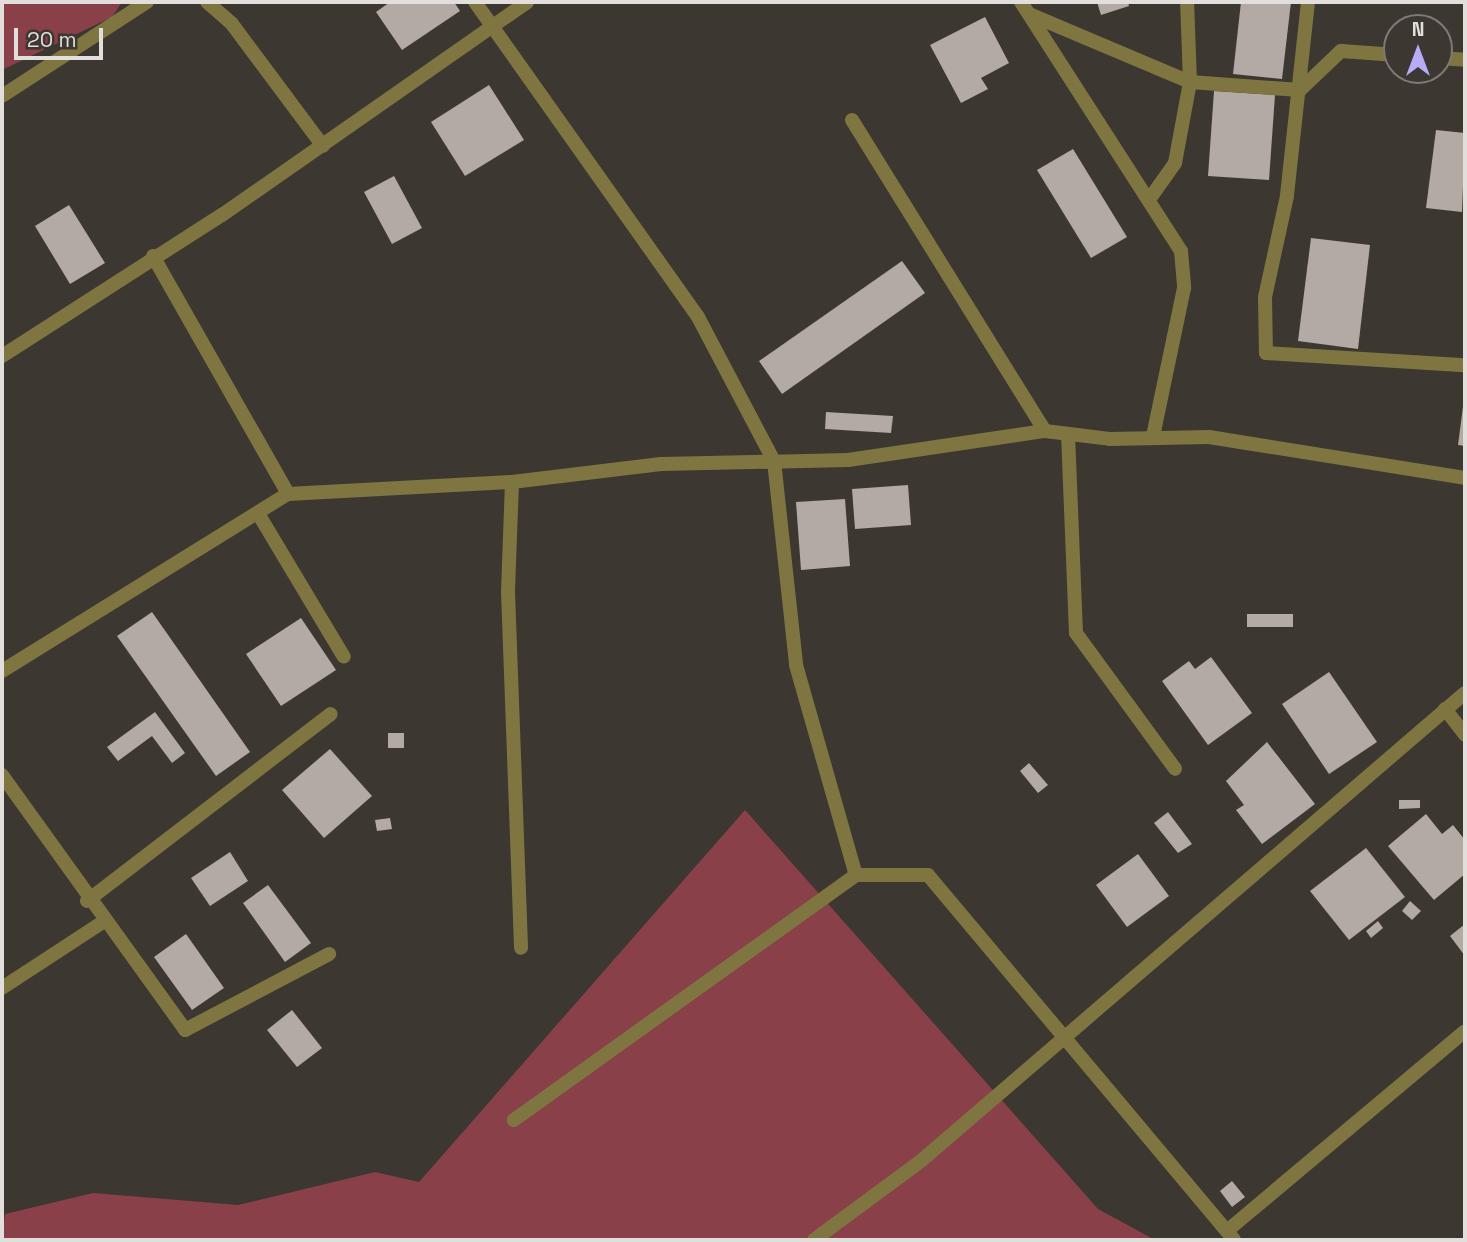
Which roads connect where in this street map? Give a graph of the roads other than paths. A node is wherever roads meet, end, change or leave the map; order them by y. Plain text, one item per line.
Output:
1 (148, 2) edge
2 (207, 2) edge
3 (475, 2) edge
4 (527, 2) edge
5 (1187, 2) edge
6 (1308, 2) edge
7 (1024, 8) edge
8 (493, 27) junction
9 (1383, 54) edge
10 (1190, 82) junction
11 (1300, 90) junction
12 (2, 96) edge
13 (852, 120) dead end
14 (323, 146) junction
15 (1151, 198) junction
16 (153, 256) junction
17 (2, 356) edge
18 (1465, 365) edge
19 (1045, 431) junction
20 (1068, 434) junction
21 (1153, 437) junction
22 (774, 461) junction
23 (1465, 478) edge
24 (512, 482) junction
25 (288, 494) junction
26 (259, 515) junction
27 (344, 657) dead end
28 (2, 671) edge
29 (1465, 692) edge
30 (1445, 709) junction
31 (331, 714) dead end
32 (1465, 735) edge
33 (1175, 769) dead end
34 (2, 775) edge
35 (856, 875) junction
36 (87, 901) junction
37 (103, 922) junction
38 (521, 948) dead end
39 (329, 954) dead end
40 (2, 988) edge
41 (1465, 1031) edge
42 (1059, 1038) junction
43 (514, 1120) dead end
44 (1231, 1235) edge
45 (814, 1240) edge

1 - 12 street
2 - 14 street
3 - 8 street
4 - 8 street
5 - 10 street
6 - 11 street
7 - 10 street
7 - 15 street
8 - 14 street
8 - 22 street
9 - 11 street
10 - 11 street
10 - 15 street
11 - 18 street
13 - 19 street
14 - 16 street
15 - 21 street
16 - 17 street
16 - 25 street
19 - 20 street
19 - 22 street
20 - 21 street
20 - 33 street
21 - 23 street
22 - 24 street
22 - 35 street
24 - 25 street
24 - 38 street
25 - 26 street
26 - 27 street
26 - 28 street
29 - 30 street
30 - 32 street
30 - 42 street
31 - 36 street
34 - 36 street
35 - 42 street
35 - 43 street
36 - 37 street
37 - 39 street
37 - 40 street
41 - 44 street
42 - 44 street
42 - 45 street

